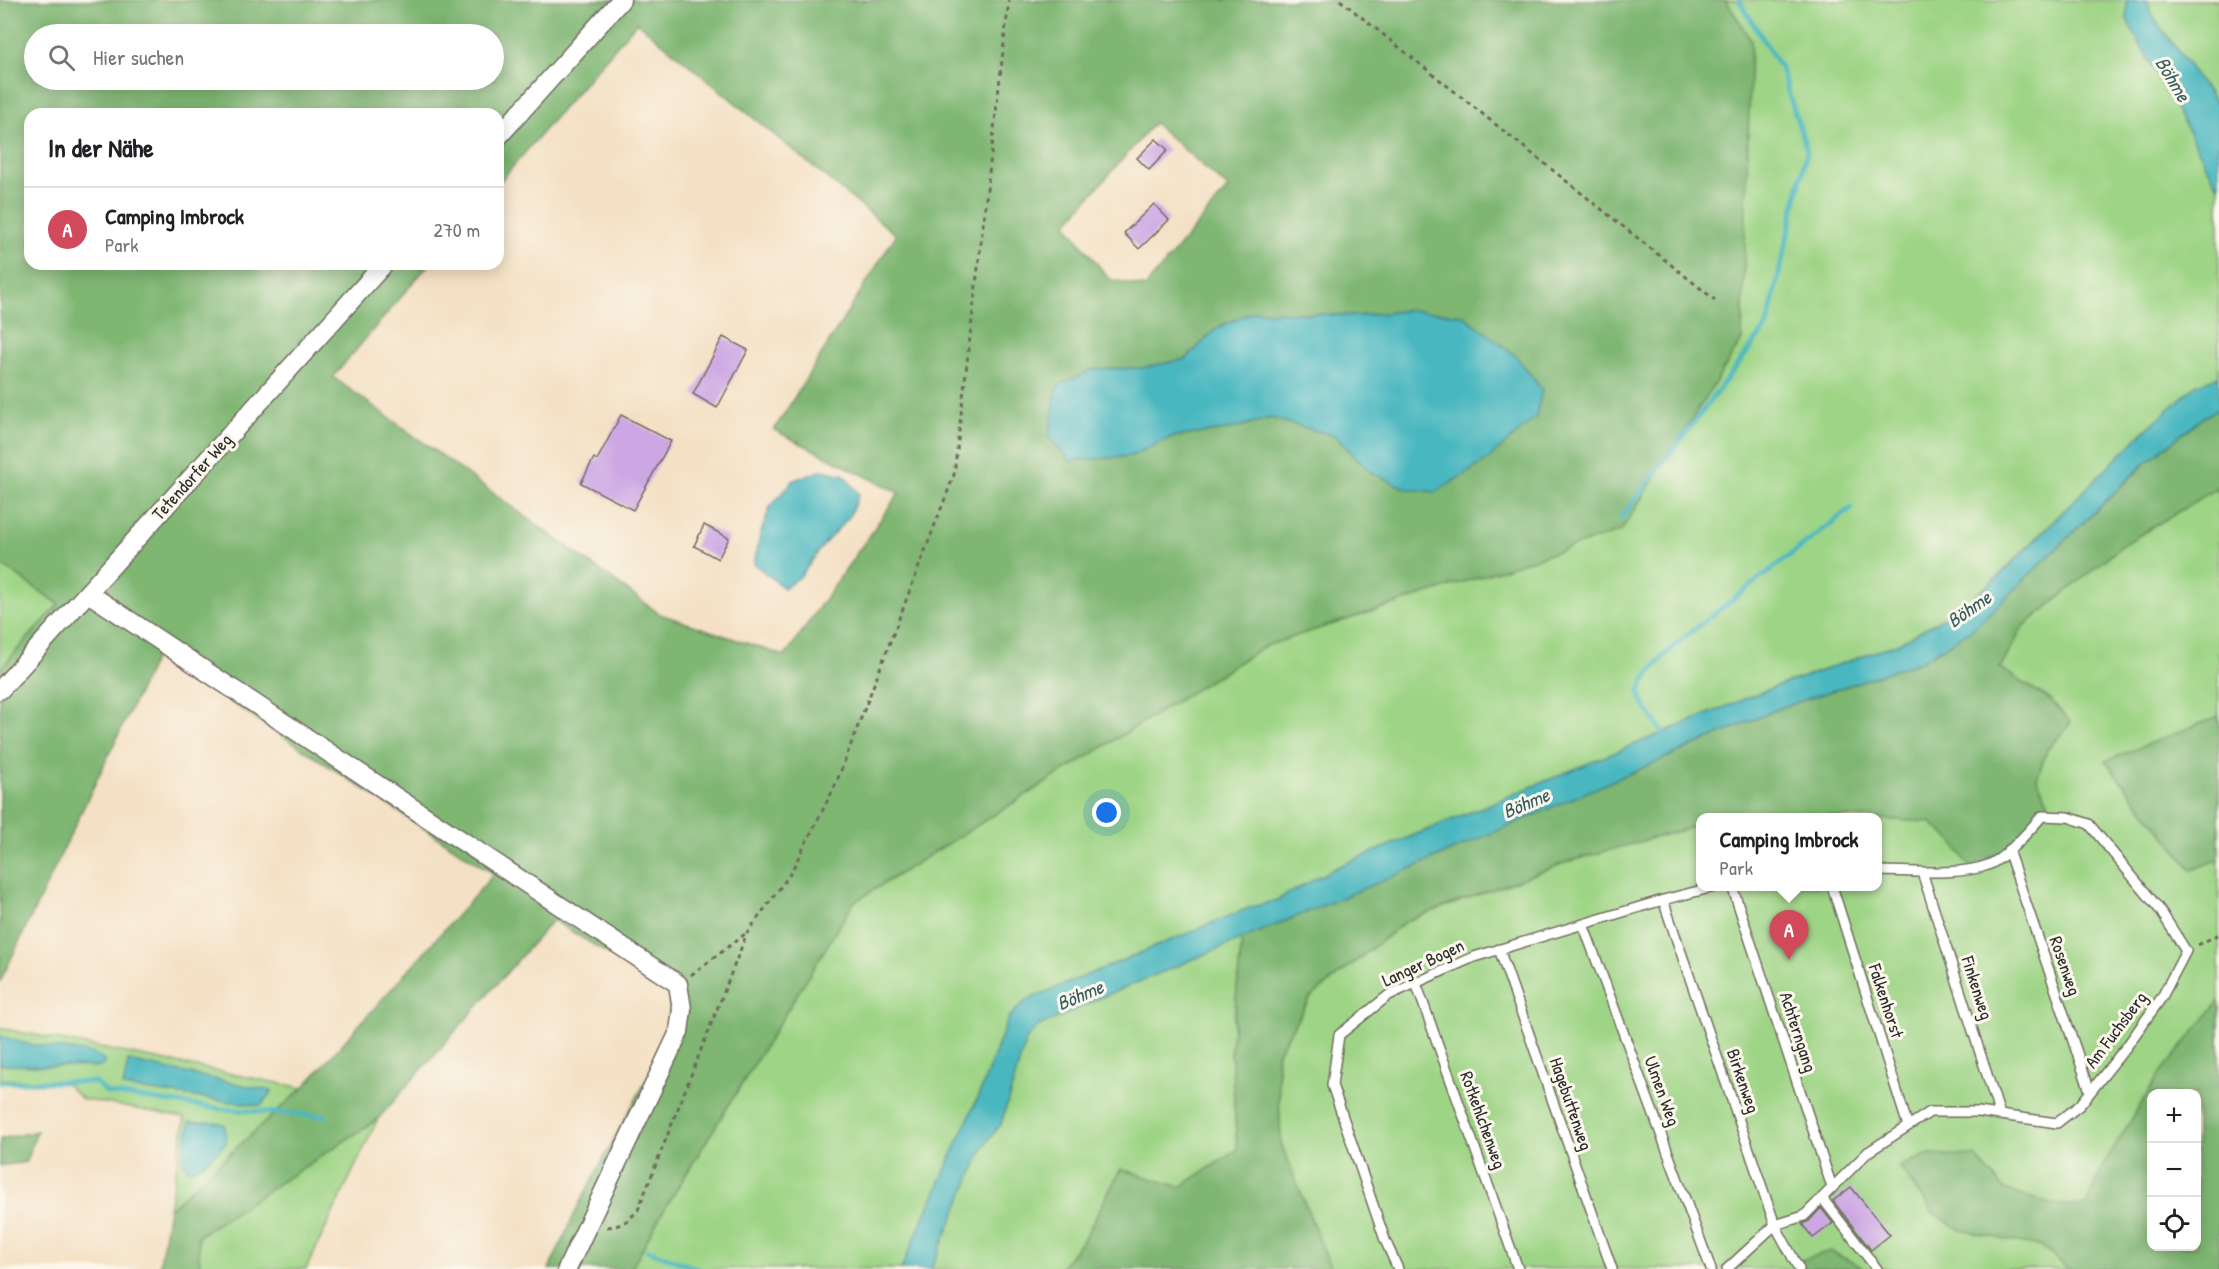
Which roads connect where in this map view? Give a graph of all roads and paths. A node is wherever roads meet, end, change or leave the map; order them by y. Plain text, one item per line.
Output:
1 (621, 0) edge
2 (1009, 0) edge
3 (1340, 0) edge
4 (504, 130) edge
5 (379, 270) edge
6 (1715, 300) dead end
7 (88, 593) junction
8 (0, 690) edge
9 (2008, 850) junction
10 (1882, 871) edge
11 (1922, 872) junction
12 (1699, 891) edge
13 (1734, 891) edge
14 (1834, 891) edge
15 (1664, 900) junction
16 (1583, 924) junction
17 (747, 933) junction
18 (2219, 934) edge
19 (1499, 949) junction
20 (2186, 951) junction
21 (1416, 983) junction
22 (678, 984) junction
23 (2090, 1091) junction
24 (2000, 1115) junction
25 (1908, 1126) junction
26 (1832, 1187) junction
27 (1822, 1198) junction
28 (591, 1218) junction
29 (1775, 1225) junction
30 (567, 1269) edge
31 (1398, 1269) edge
32 (1518, 1269) edge
33 (1612, 1269) edge
34 (1711, 1269) edge
35 (1727, 1269) edge
36 (1799, 1269) edge
37 (1877, 1269) edge

1 - 4 street
2 - 17 path
3 - 6 path
5 - 7 street, Tetendorfer Weg
7 - 8 street, Tetendorfer Weg
7 - 22 street
9 - 11 lane
9 - 20 lane
9 - 23 lane, Rosenweg
10 - 11 lane
11 - 24 lane, Finkenweg
12 - 15 lane
13 - 26 lane, Achterngang
14 - 25 lane, Falkenhorst
15 - 16 lane, Langer Bogen
15 - 29 lane, Birkenweg
16 - 19 lane, Langer Bogen
16 - 34 lane, Ulmen Weg
17 - 22 path
17 - 28 path
18 - 20 path
19 - 21 lane, Langer Bogen
19 - 33 lane, Hagebuttenweg
20 - 23 lane, Am Fuchsberg
21 - 31 lane, Langer Bogen
21 - 32 lane, Rotkehlchenweg
22 - 28 street
23 - 24 lane, Am Fuchsberg
24 - 25 lane, Am Fuchsberg
25 - 26 lane, Am Fuchsberg
26 - 27 lane, Am Fuchsberg
27 - 29 lane, Am Fuchsberg
27 - 37 lane
28 - 30 street
29 - 35 lane, Am Fuchsberg
29 - 36 lane, Birkenweg

